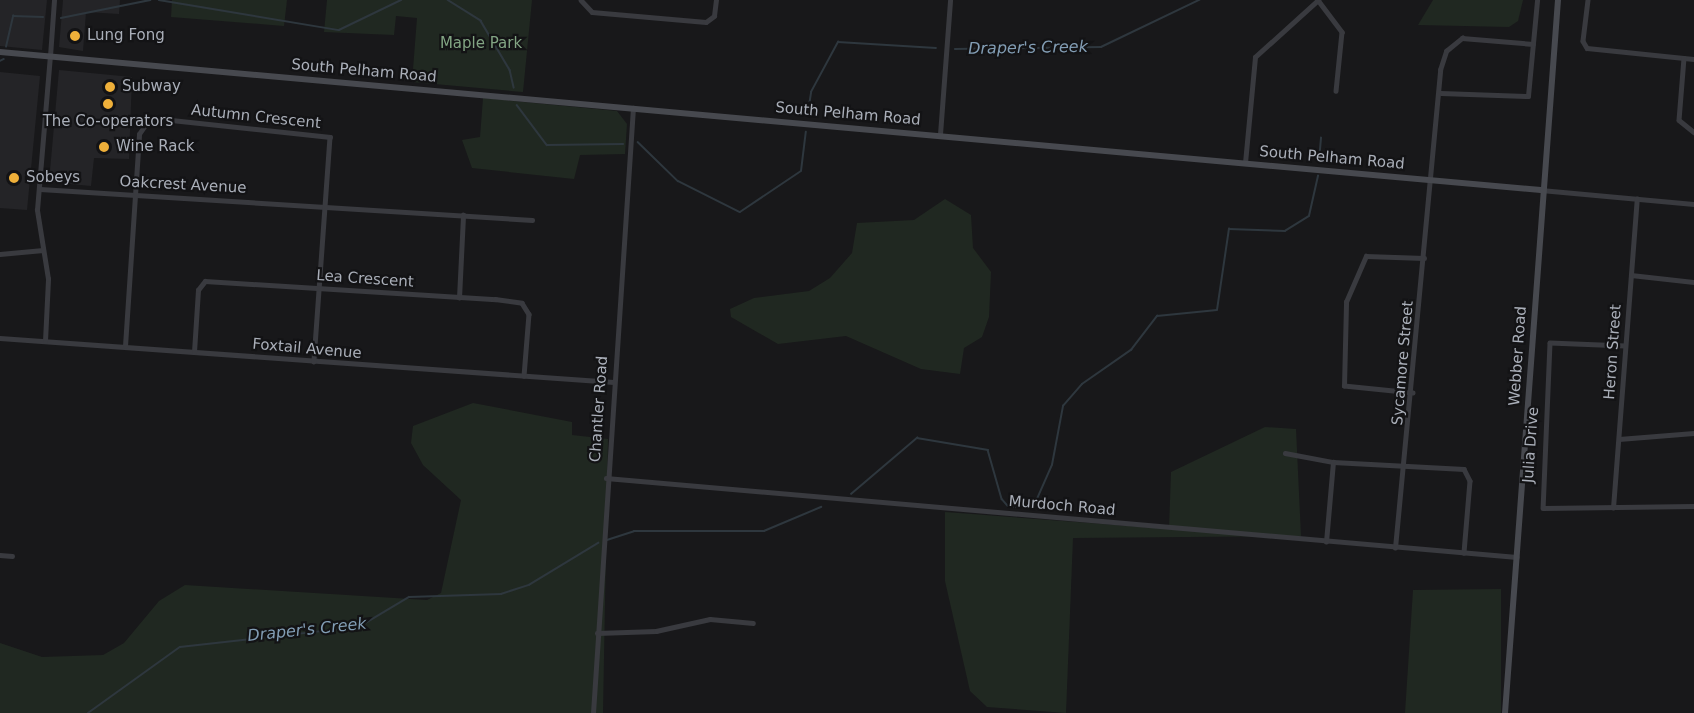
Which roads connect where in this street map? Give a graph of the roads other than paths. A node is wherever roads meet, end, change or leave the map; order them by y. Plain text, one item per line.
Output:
1 (54, 0) edge
2 (716, 0) edge
3 (950, 0) edge
4 (1318, 0) edge
5 (1537, 0) edge
6 (1558, 0) edge
7 (1588, 0) edge
8 (580, 5) edge
9 (1533, 44) junction
10 (0, 52) edge
11 (50, 56) junction
12 (1684, 58) junction
13 (1694, 59) edge
14 (1336, 91) dead end
15 (1441, 93) dead end
16 (633, 108) junction
17 (1694, 132) edge
18 (940, 134) junction
19 (1245, 163) junction
20 (1430, 179) junction
21 (39, 189) junction
22 (1541, 190) junction
23 (133, 195) junction
24 (1637, 199) junction
25 (325, 204) junction
26 (1694, 204) edge
27 (463, 215) junction
28 (532, 220) dead end
29 (43, 250) junction
30 (0, 254) edge
31 (1424, 258) junction
32 (1631, 275) junction
33 (1694, 282) edge
34 (320, 288) junction
35 (459, 298) junction
36 (0, 338) edge
37 (45, 341) junction
38 (125, 346) junction
39 (1625, 346) junction
40 (194, 352) junction
41 (314, 361) junction
42 (524, 376) junction
43 (613, 382) junction
44 (1413, 393) junction
45 (1694, 434) edge
46 (1619, 439) junction
47 (1286, 453) dead end
48 (1333, 462) junction
49 (1403, 466) junction
50 (606, 478) junction
51 (1694, 506) edge
52 (1613, 508) junction
53 (1326, 542) junction
54 (1395, 548) junction
55 (1464, 553) junction
56 (0, 555) edge
57 (12, 556) dead end
58 (1516, 557) junction
59 (753, 623) dead end
60 (597, 633) junction
61 (593, 713) edge
62 (1505, 713) edge

1 - 11 street
2 - 8 street
3 - 18 street
4 - 14 street
4 - 19 street
5 - 9 street
6 - 22 main road, Webber Road
7 - 12 street
9 - 15 street
9 - 20 street, Sycamore Street
10 - 11 main road, South Pelham Road
11 - 16 main road, South Pelham Road
11 - 21 street
12 - 13 street
12 - 17 street
16 - 18 main road, South Pelham Road
16 - 43 street, Chantler Road
18 - 19 main road, South Pelham Road
19 - 20 main road, South Pelham Road
20 - 22 main road, South Pelham Road
20 - 31 street, Sycamore Street
21 - 23 street, Oakcrest Avenue
21 - 29 street
22 - 24 street, South Pelham Road
22 - 58 main road, Webber Road
23 - 25 street, Oakcrest Avenue
23 - 25 street, Autumn Crescent
23 - 38 street, Autumn Crescent
24 - 26 street, South Pelham Road
24 - 32 street, Heron Street
25 - 27 street, Oakcrest Avenue
25 - 34 street, Autumn Crescent
27 - 28 street, Oakcrest Avenue
27 - 35 street
29 - 30 street
29 - 37 street
31 - 44 street, Sycamore Street
31 - 44 street
32 - 33 street
32 - 39 street, Heron Street
34 - 35 street, Lea Crescent
34 - 40 street, Lea Crescent
34 - 41 street, Autumn Crescent
35 - 42 street, Lea Crescent
36 - 37 street, Foxtail Avenue
37 - 38 street, Foxtail Avenue
38 - 40 street, Foxtail Avenue
39 - 46 street, Heron Street
39 - 52 street, Julia Drive
40 - 41 street, Foxtail Avenue
41 - 42 street, Foxtail Avenue
42 - 43 street, Foxtail Avenue
43 - 50 street, Chantler Road
44 - 49 street, Sycamore Street
45 - 46 street
46 - 52 street, Heron Street
47 - 48 street
48 - 49 street
48 - 53 street
49 - 54 street, Sycamore Street
49 - 55 street
50 - 53 street, Murdoch Road
50 - 60 street, Chantler Road
51 - 52 street, Julia Drive
53 - 54 street, Murdoch Road
54 - 55 street, Murdoch Road
55 - 58 street, Murdoch Road
56 - 57 street
58 - 62 main road, Webber Road
59 - 60 street
60 - 61 street, Chantler Road

